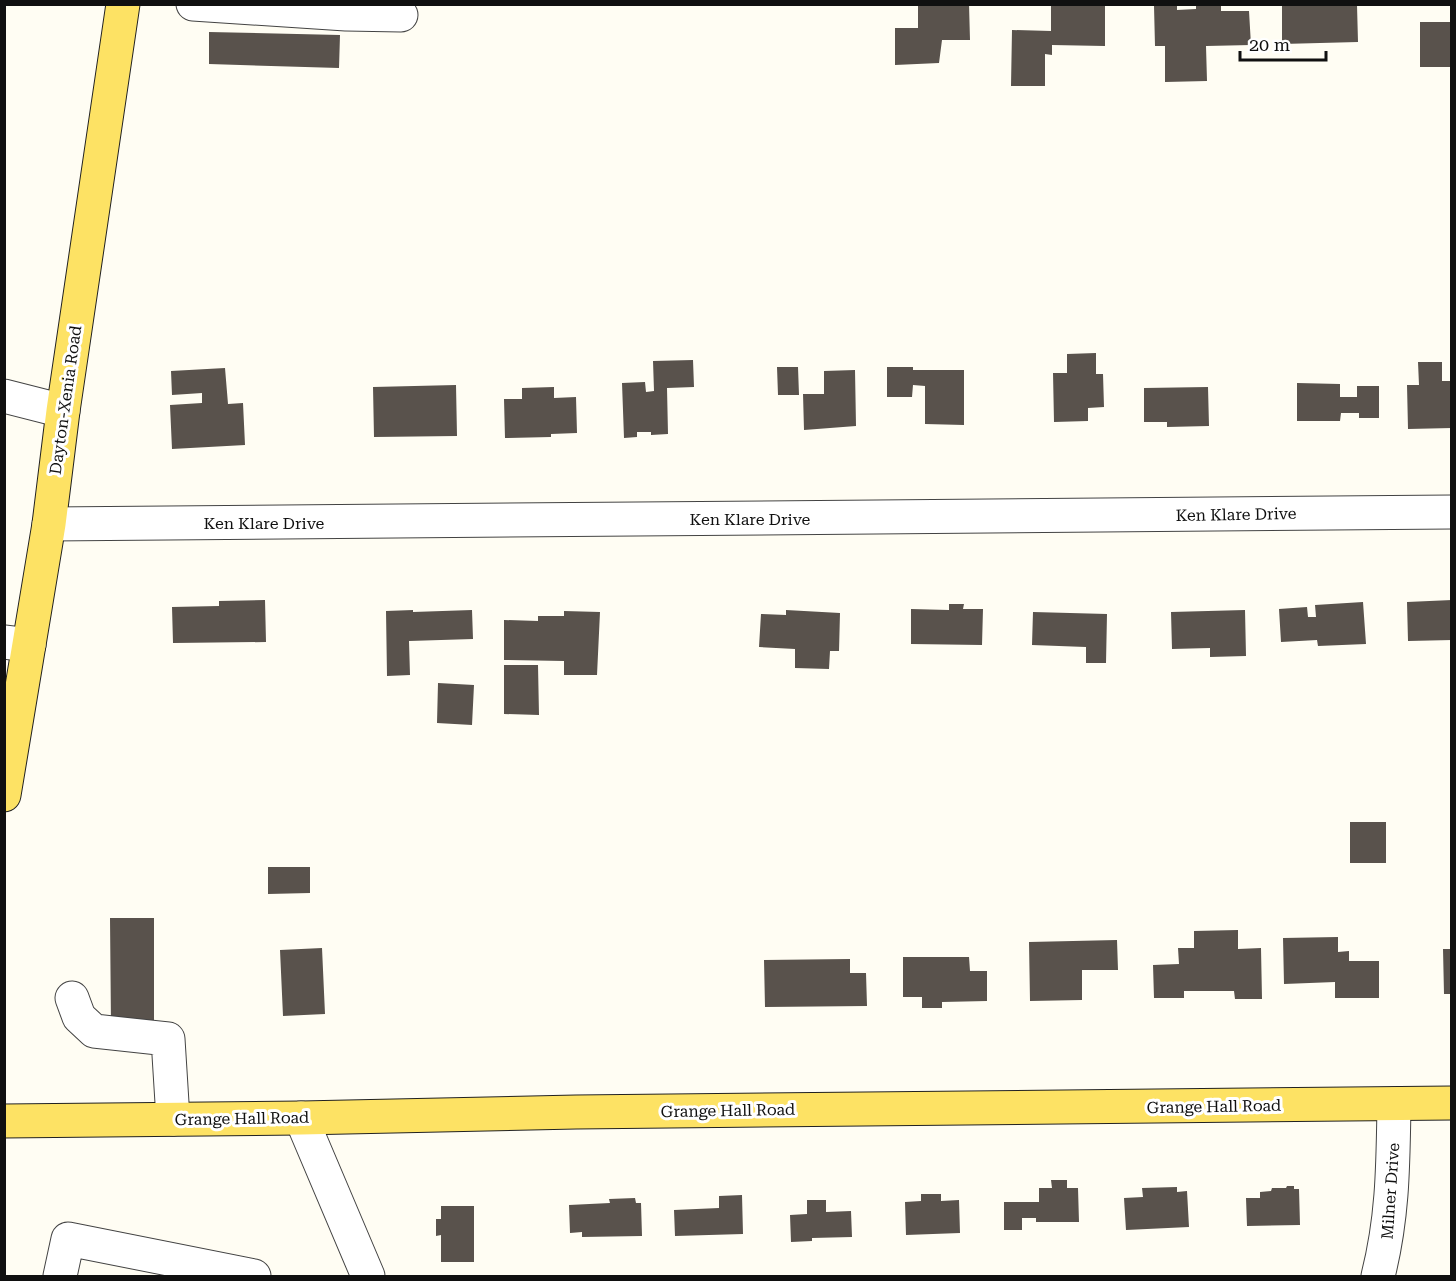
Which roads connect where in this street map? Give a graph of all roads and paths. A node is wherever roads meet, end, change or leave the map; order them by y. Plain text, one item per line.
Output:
1 (123, 4) edge
2 (193, 4) edge
3 (401, 15) dead end
4 (4, 396) edge
5 (63, 411) junction
6 (1452, 512) edge
7 (49, 525) junction
8 (17, 644) edge
9 (4, 795) edge
10 (72, 998) dead end
11 (1452, 1103) edge
12 (1395, 1104) junction
13 (301, 1118) junction
14 (173, 1119) junction
15 (4, 1120) edge
16 (60, 1276) edge
17 (254, 1276) edge
18 (368, 1276) edge
19 (1378, 1276) edge

1 - 5 main road, Dayton-Xenia Road
2 - 3 street
4 - 5 street
5 - 7 main road, Dayton-Xenia Road
6 - 7 street, Ken Klare Drive
7 - 8 main road, Dayton-Xenia Road
8 - 9 main road, Dayton-Xenia Road
10 - 14 street
11 - 12 main road, Grange Hall Road
12 - 13 main road, Grange Hall Road
12 - 19 street, Milner Drive
13 - 14 main road, Grange Hall Road
13 - 18 street
14 - 15 main road, Grange Hall Road
16 - 17 street

